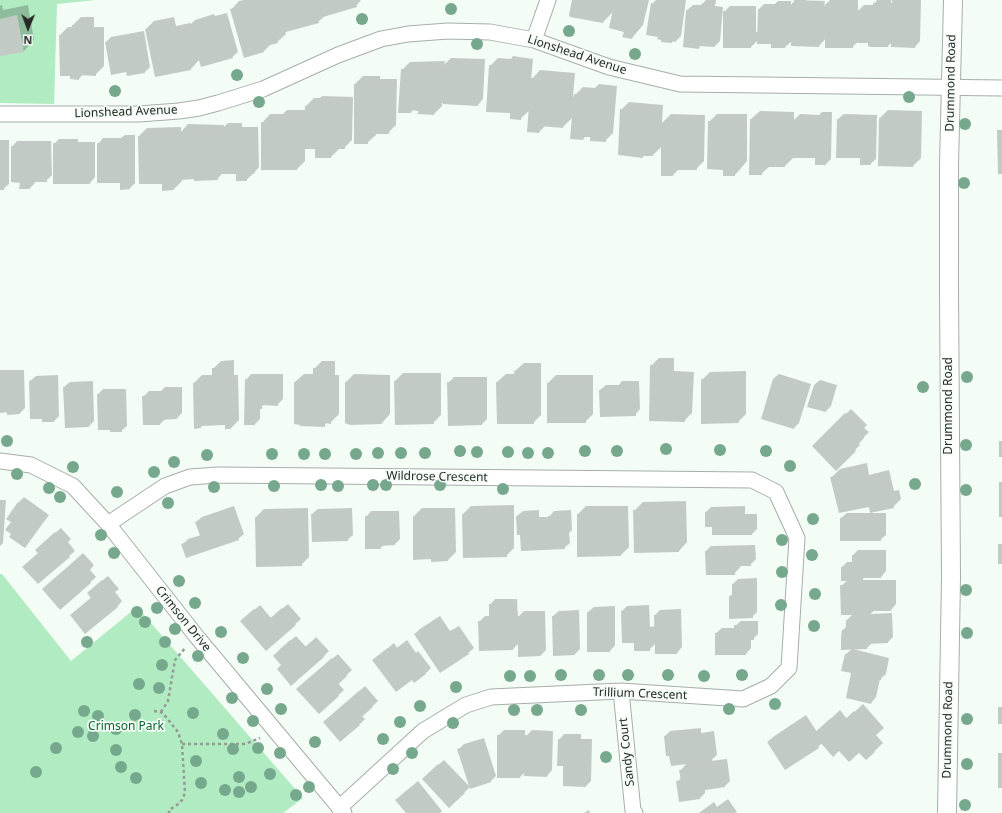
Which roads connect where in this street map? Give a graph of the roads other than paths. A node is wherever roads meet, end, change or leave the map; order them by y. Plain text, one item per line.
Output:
1 (548, 0) edge
2 (952, 0) edge
3 (534, 40) junction
4 (951, 86) junction
5 (1002, 88) edge
6 (0, 114) edge
7 (0, 461) edge
8 (776, 492) joint
9 (108, 524) junction
10 (622, 691) junction
11 (342, 810) edge
12 (635, 813) edge
13 (947, 813) edge

1 - 3 street
2 - 4 street, Drummond Road
3 - 4 street, Lionshead Avenue
3 - 6 street, Lionshead Avenue
4 - 5 street, Lionshead Avenue
4 - 13 street, Drummond Road
7 - 9 street, Crimson Drive
8 - 9 street, Wildrose Crescent
8 - 10 street, Trillium Crescent
9 - 11 street, Crimson Drive
10 - 11 street, Trillium Crescent
10 - 12 street, Sandy Court

